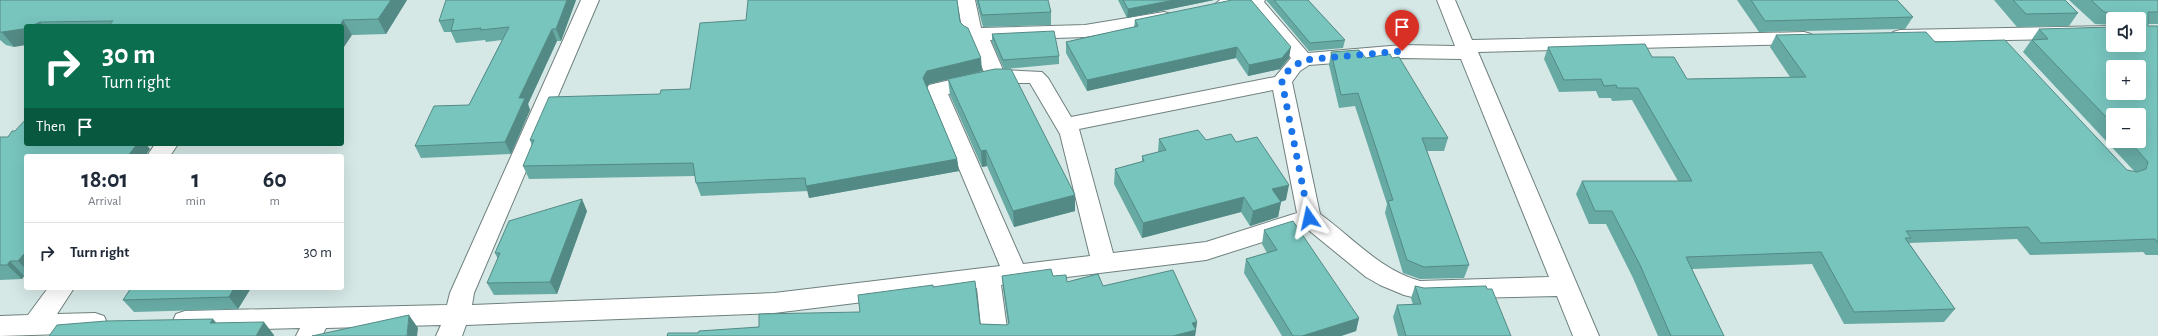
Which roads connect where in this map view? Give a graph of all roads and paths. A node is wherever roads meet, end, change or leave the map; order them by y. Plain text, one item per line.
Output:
1 (590, 0) edge
2 (966, 0) edge
3 (1249, 0) edge
4 (1446, 0) edge
5 (1205, 9) edge
6 (1184, 14) edge
7 (2072, 16) edge
8 (2089, 32) junction
9 (2106, 32) edge
10 (978, 34) junction
11 (1993, 34) junction
12 (1881, 37) edge
13 (1825, 38) edge
14 (1467, 49) junction
15 (2009, 51) edge
16 (1303, 60) junction
17 (996, 76) junction
18 (1282, 82) junction
19 (1065, 125) junction
20 (1309, 218) junction
21 (1104, 263) junction
22 (1015, 273) junction
23 (988, 276) junction
24 (1565, 286) junction
25 (61, 290) edge
26 (161, 322) edge
27 (114, 323) edge
28 (35, 325) junction
29 (0, 326) edge
30 (454, 326) edge
31 (314, 327) edge
32 (995, 336) edge
33 (1586, 336) edge

1 - 30 street
2 - 10 street
3 - 5 street
3 - 16 street
4 - 14 street
6 - 10 street
7 - 8 street
8 - 9 street
8 - 11 street
10 - 17 street
11 - 12 street
11 - 15 street
13 - 14 street
14 - 16 street
14 - 24 street
16 - 18 street
17 - 19 street
17 - 22 street
18 - 19 street
18 - 20 street
19 - 21 street
20 - 21 street
20 - 24 street
21 - 22 street
22 - 23 street
23 - 30 street
23 - 32 street
24 - 33 street
25 - 28 street
26 - 31 street
27 - 28 street
28 - 29 street
30 - 31 street

